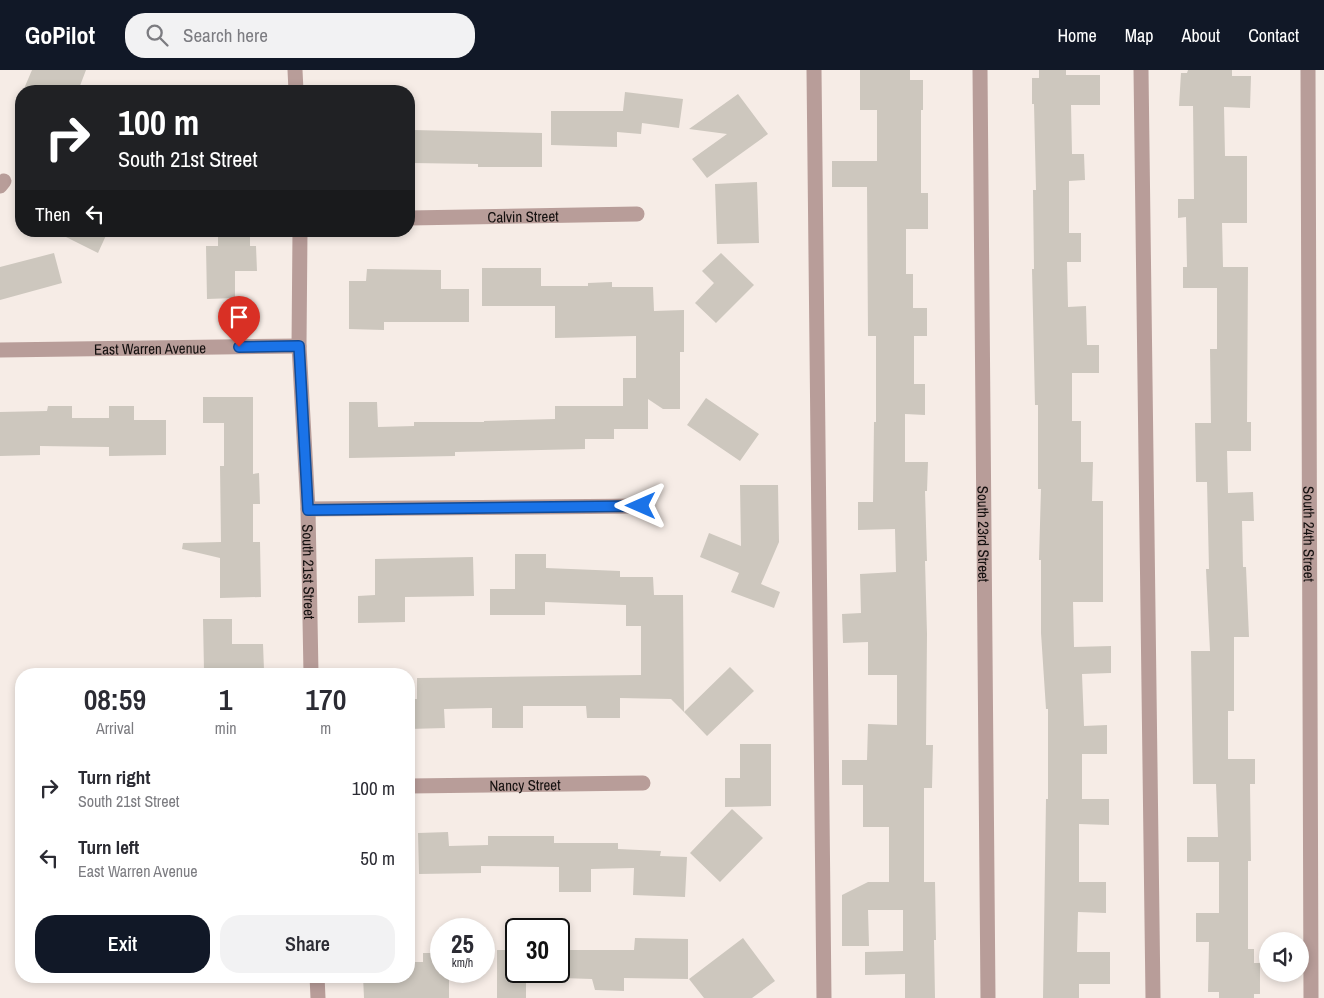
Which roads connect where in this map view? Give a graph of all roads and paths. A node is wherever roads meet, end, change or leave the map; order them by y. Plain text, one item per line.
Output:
1 (295, 70) edge
2 (814, 70) edge
3 (980, 70) edge
4 (1141, 70) edge
5 (1308, 70) edge
6 (296, 85) edge
7 (637, 214) dead end
8 (415, 218) edge
9 (300, 237) edge
10 (299, 346) junction
11 (0, 350) edge
12 (641, 506) dead end
13 (308, 510) junction
14 (310, 668) edge
15 (643, 783) dead end
16 (415, 786) edge
17 (317, 983) edge
18 (318, 998) edge
19 (824, 998) edge
20 (988, 998) edge
21 (1152, 998) edge
22 (1311, 998) edge

1 - 6 street
2 - 19 street
3 - 20 street, South 23rd Street
4 - 21 street
5 - 22 street, South 24th Street
7 - 8 street, Calvin Street
9 - 10 street, South 21st Street
10 - 11 street, East Warren Avenue
10 - 13 street, South 21st Street
12 - 13 street
13 - 14 street, South 21st Street
15 - 16 street, Nancy Street
17 - 18 street

